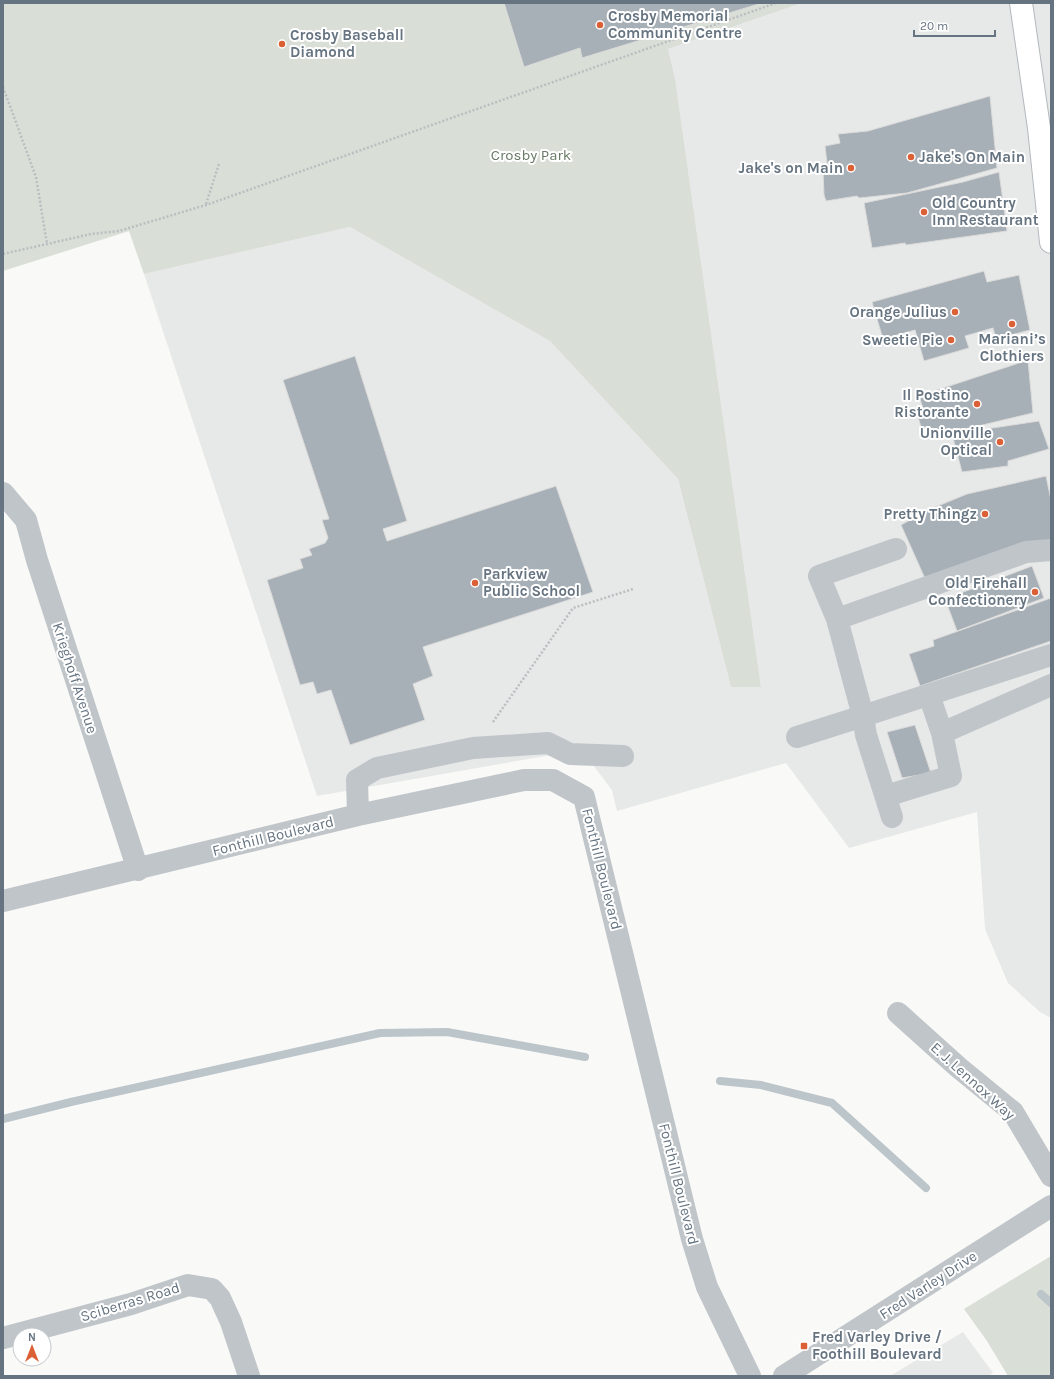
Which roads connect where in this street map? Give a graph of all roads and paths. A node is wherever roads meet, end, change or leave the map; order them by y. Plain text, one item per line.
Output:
1 (776, 3) edge
2 (1021, 3) edge
3 (3, 88) edge
4 (219, 164) dead end
5 (206, 205) junction
6 (1051, 242) edge
7 (47, 244) junction
8 (3, 254) edge
9 (3, 493) edge
10 (896, 549) dead end
11 (1051, 550) edge
12 (633, 589) dead end
13 (837, 619) junction
14 (1051, 655) edge
15 (1051, 685) edge
16 (930, 695) junction
17 (863, 716) junction
18 (942, 733) junction
19 (797, 737) dead end
20 (473, 748) junction
21 (622, 756) dead end
22 (886, 796) junction
23 (358, 815) junction
24 (892, 817) dead end
25 (138, 870) junction
26 (3, 902) edge
27 (898, 1013) dead end
28 (1051, 1176) edge
29 (1051, 1206) edge
30 (3, 1338) edge
31 (249, 1376) edge
32 (750, 1376) edge
33 (784, 1376) edge

1 - 5 path
2 - 6 main road
3 - 7 path
4 - 5 path
5 - 7 path
7 - 8 path
9 - 25 street, Krieghoff Avenue
10 - 13 street
11 - 13 street
12 - 20 path
13 - 17 street
14 - 16 street
15 - 18 street
16 - 17 street
16 - 18 street
17 - 19 street
17 - 22 street
18 - 22 street
20 - 21 street
20 - 23 street
22 - 24 street
23 - 25 street, Fonthill Boulevard
23 - 32 street, Fonthill Boulevard
25 - 26 street, Fonthill Boulevard
27 - 28 street, E. J. Lennox Way
29 - 33 street, Fred Varley Drive
30 - 31 street, Sciberras Road

